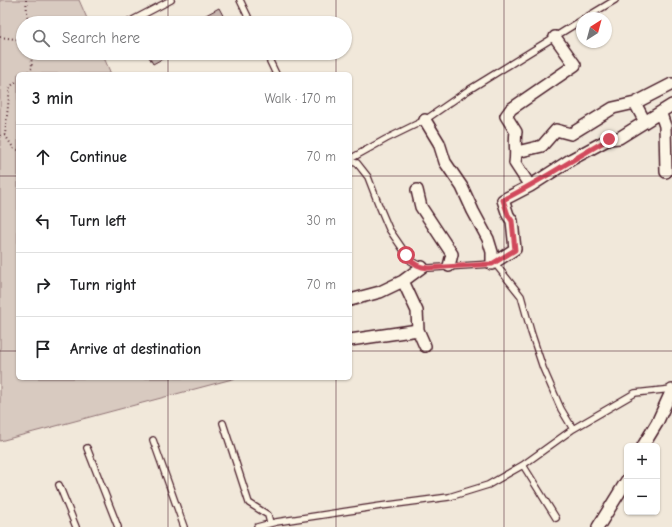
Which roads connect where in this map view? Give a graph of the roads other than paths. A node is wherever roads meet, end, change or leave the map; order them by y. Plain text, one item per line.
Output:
1 (172, 0) edge
2 (240, 0) edge
3 (615, 0) edge
4 (595, 12) edge
5 (141, 16) edge
6 (248, 16) edge
7 (576, 24) edge
8 (555, 36) junction
9 (269, 60) edge
10 (275, 72) edge
11 (668, 86) edge
12 (672, 101) edge
13 (635, 102) junction
14 (672, 105) edge
15 (656, 115) junction
16 (425, 120) junction
17 (645, 122) junction
18 (517, 152) junction
19 (352, 157) edge
20 (352, 162) edge
21 (666, 172) dead end
22 (530, 186) junction
23 (417, 190) dead end
24 (492, 264) junction
25 (449, 266) junction
26 (422, 267) junction
27 (403, 281) junction
28 (352, 299) edge
29 (418, 330) junction
30 (352, 340) edge
31 (425, 346) dead end
32 (672, 390) edge
33 (223, 424) dead end
34 (573, 429) junction
35 (153, 440) dead end
36 (645, 443) edge
37 (87, 448) dead end
38 (523, 466) junction
39 (59, 485) dead end
40 (624, 485) edge
41 (556, 518) dead end
42 (270, 523) junction
43 (76, 527) edge
44 (118, 527) edge
45 (184, 527) edge
46 (257, 527) edge
47 (598, 527) edge

1 - 5 lane
2 - 6 lane
3 - 4 lane
7 - 8 lane
8 - 16 lane
8 - 18 street
9 - 10 lane
11 - 12 street
11 - 13 street
13 - 17 street
13 - 18 street
14 - 15 street
15 - 17 street
15 - 21 street
16 - 19 lane
16 - 24 street
17 - 22 street
18 - 22 street
20 - 26 lane
22 - 24 street
23 - 25 street
24 - 25 lane
24 - 34 lane
25 - 26 lane
26 - 27 street
27 - 28 street
27 - 29 street
29 - 30 street
29 - 31 street
32 - 34 lane
32 - 36 street
33 - 42 lane
34 - 38 lane
35 - 45 lane
37 - 44 lane
38 - 41 lane
38 - 42 lane
39 - 43 lane
40 - 47 street
42 - 46 lane

